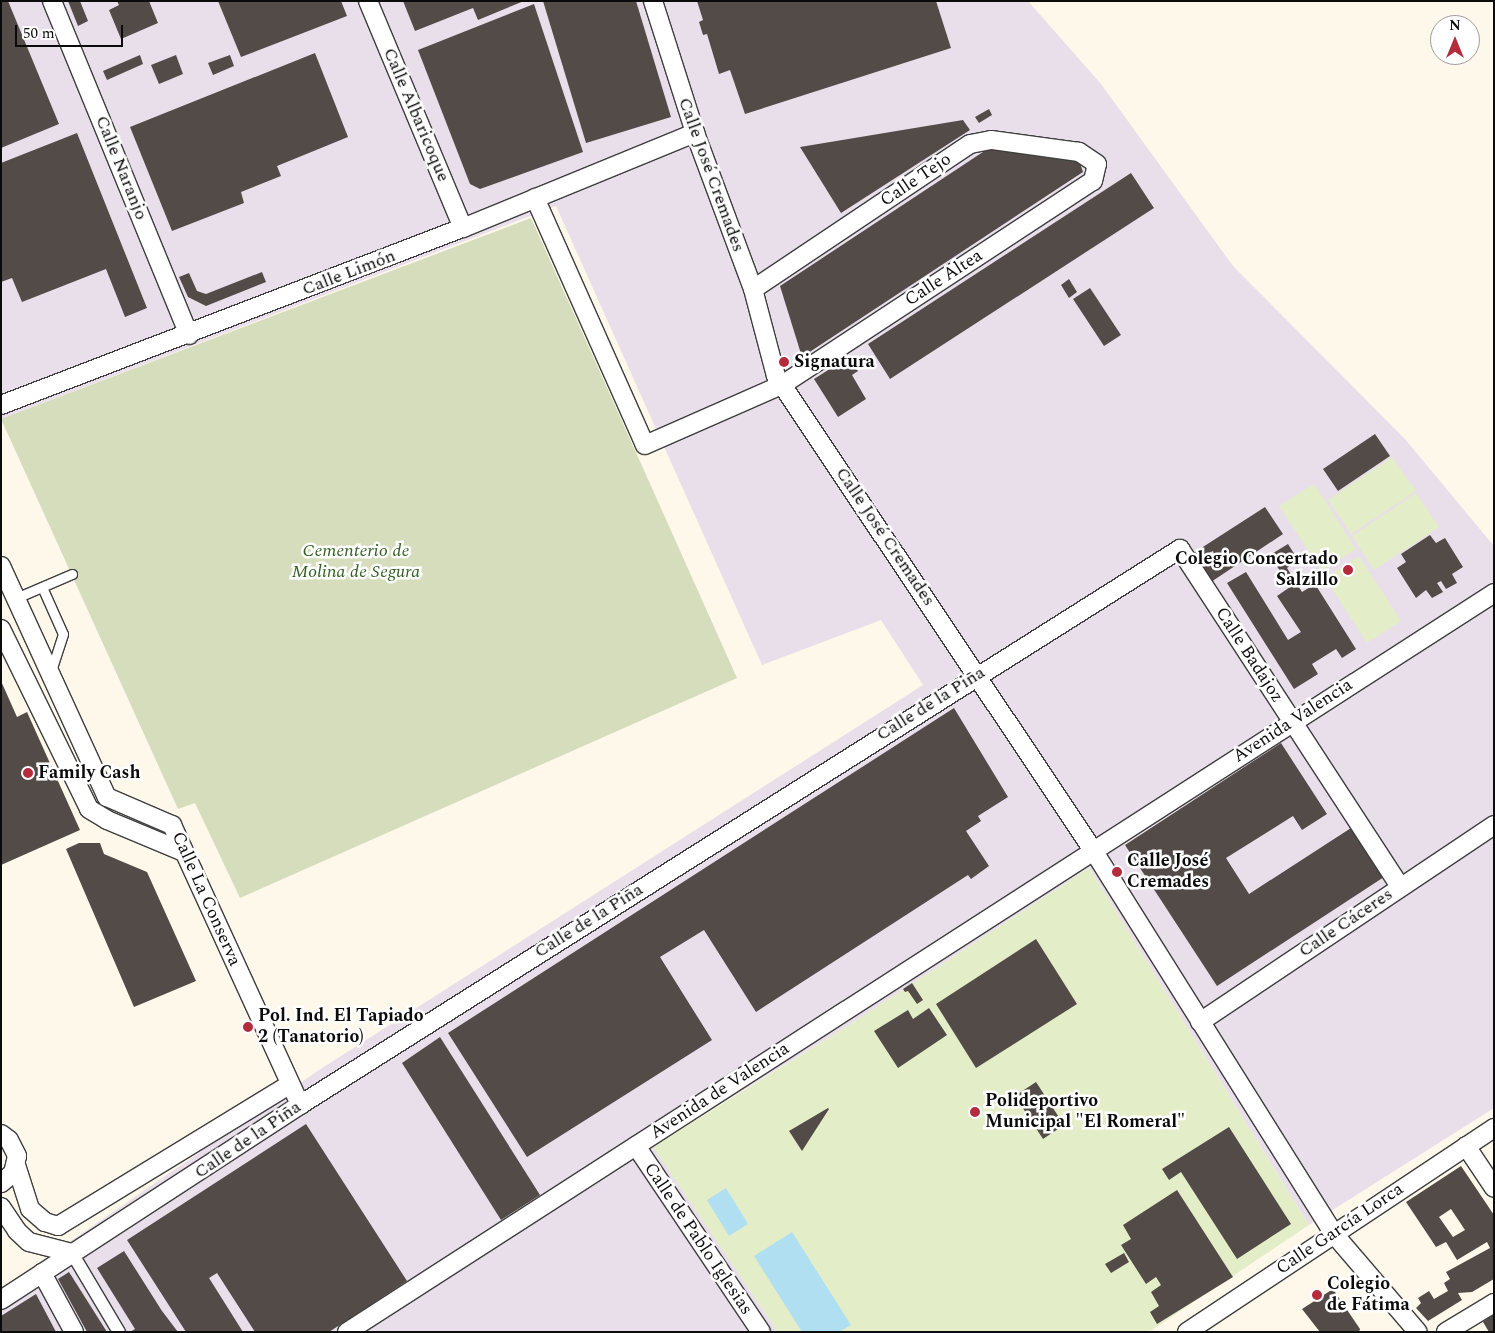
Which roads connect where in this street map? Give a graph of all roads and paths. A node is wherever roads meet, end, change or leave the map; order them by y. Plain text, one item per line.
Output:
1 (52, 1) edge
2 (368, 1) edge
3 (653, 1) edge
4 (695, 133) junction
5 (1097, 164) joint
6 (535, 198) junction
7 (463, 228) junction
8 (752, 290) junction
9 (189, 335) junction
10 (782, 385) junction
11 (1, 406) edge
12 (1180, 549) joint
13 (1, 566) edge
14 (72, 574) dead end
15 (42, 587) junction
16 (1494, 593) edge
17 (16, 598) junction
18 (1, 630) edge
19 (51, 671) junction
20 (977, 674) junction
21 (1292, 722) junction
22 (1494, 825) edge
23 (1093, 850) junction
24 (184, 852) junction
25 (1400, 886) junction
26 (1200, 1022) junction
27 (289, 1085) junction
28 (300, 1105) junction
29 (1494, 1128) edge
30 (1, 1134) edge
31 (636, 1146) junction
32 (1466, 1146) junction
33 (16, 1165) junction
34 (1, 1183) edge
35 (1494, 1188) edge
36 (1, 1207) edge
37 (1333, 1233) junction
38 (72, 1253) junction
39 (42, 1273) junction
40 (1, 1300) edge
41 (1494, 1304) edge
42 (74, 1332) edge
43 (119, 1332) edge
44 (346, 1332) edge
45 (761, 1332) edge
46 (1187, 1332) edge
47 (1418, 1332) edge
48 (1446, 1332) edge

1 - 9 street, Calle Naranjo
2 - 7 street, Calle Albaricoque
3 - 4 street, Calle José Cremades
4 - 6 street, Calle Limón
4 - 8 street, Calle José Cremades
5 - 8 street, Calle Tejo
5 - 10 street, Calle Altea
6 - 7 street, Calle Limón
6 - 10 street, Calle Altea
7 - 9 street, Calle Limón
8 - 10 street, Calle José Cremades
9 - 11 street, Calle Limón
10 - 20 street, Calle José Cremades
12 - 20 street, Calle de la Piña
12 - 21 street, Calle Badajoz
13 - 17 street, Calle La Conserva
14 - 15 lane
15 - 17 lane
15 - 19 lane
16 - 21 street, Avenida Valencia
17 - 19 street, Calle La Conserva
18 - 24 street
19 - 24 street, Calle La Conserva
20 - 23 street, Calle José Cremades
20 - 28 street, Calle de la Piña
21 - 23 street, Avenida Valencia
21 - 25 street, Calle Badajoz
22 - 25 street, Calle Cáceres
23 - 26 street, Calle José Cremades
23 - 31 street, Avenida de Valencia
24 - 27 street, Calle La Conserva
25 - 26 street, Calle Cáceres
26 - 37 street, Calle José Cremades
27 - 28 street, Calle La Conserva
27 - 33 street
28 - 38 street, Calle de la Piña
29 - 32 street, Calle García Lorca
30 - 33 street
31 - 44 street, Avenida de Valencia
31 - 45 street, Calle de Pablo Iglesias
32 - 35 street
32 - 37 street, Calle García Lorca
33 - 34 street
36 - 38 street
37 - 46 street, Calle García Lorca
37 - 47 street, Calle José Cremades
38 - 39 street, Calle de la Piña
38 - 43 street
39 - 40 street, Calle de la Piña
39 - 42 street
41 - 48 street

